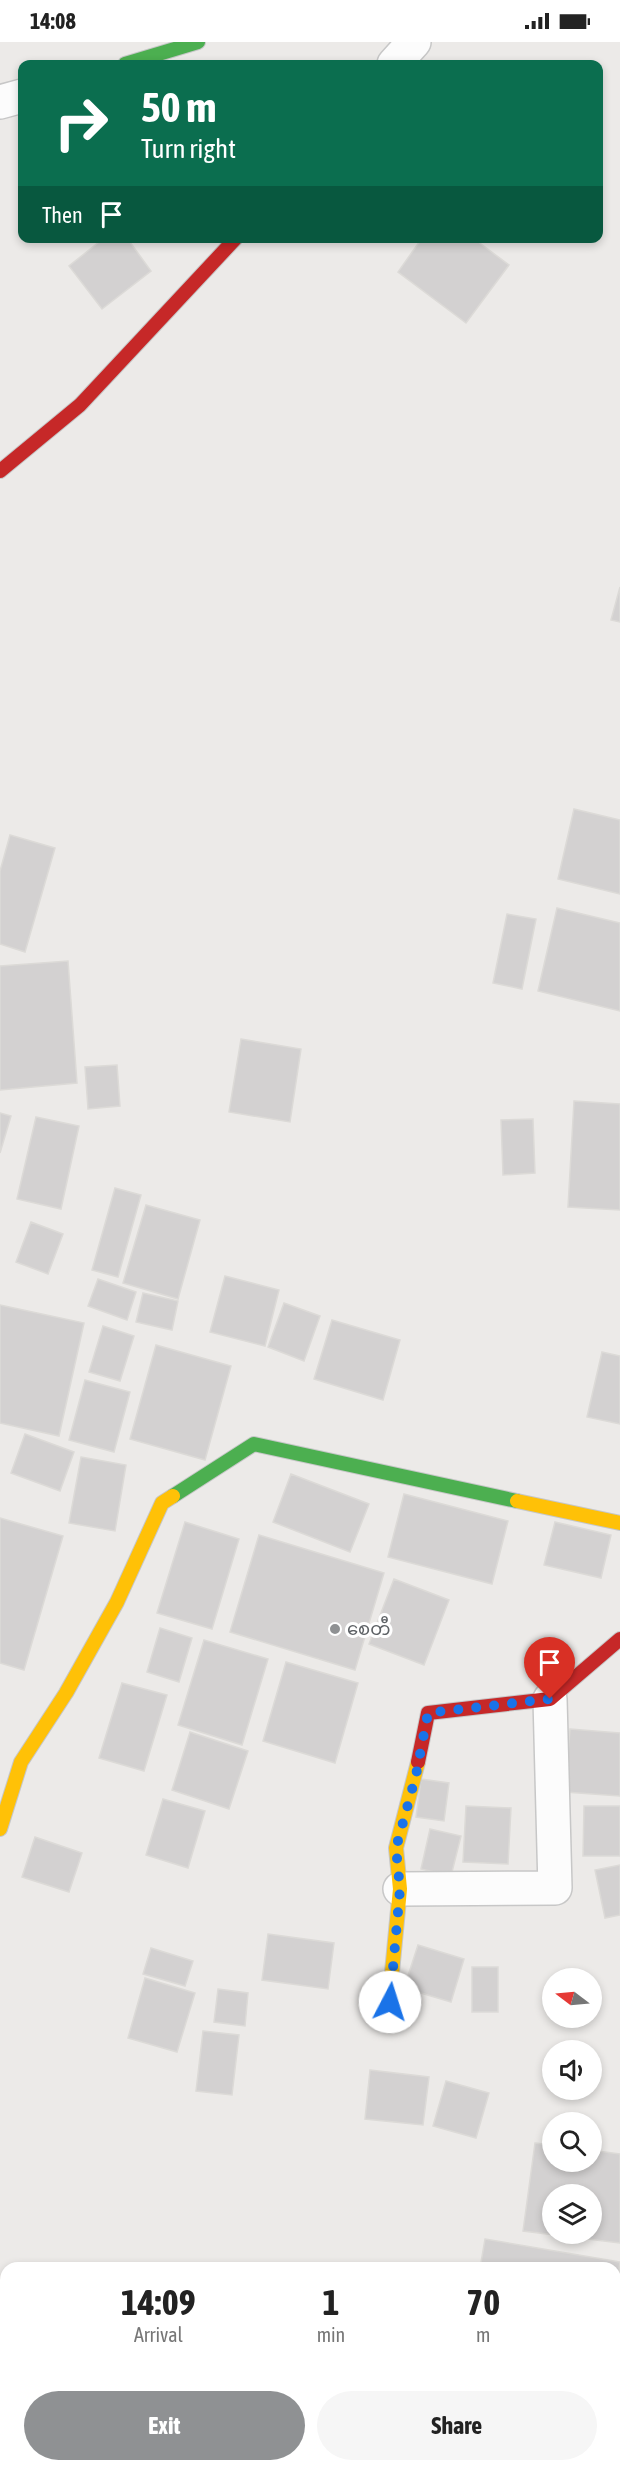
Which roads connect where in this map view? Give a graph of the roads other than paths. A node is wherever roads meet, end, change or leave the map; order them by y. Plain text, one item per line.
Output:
1 (198, 42) edge
2 (414, 42) edge
3 (137, 60) edge
4 (398, 60) edge
5 (18, 97) edge
6 (0, 102) edge
7 (231, 243) edge
8 (0, 471) edge
9 (620, 1523) edge
10 (620, 1640) edge
11 (550, 1699) junction
12 (0, 1829) edge
13 (400, 1889) junction
14 (387, 2024) dead end

1 - 3 street
2 - 4 street
5 - 6 street
7 - 8 street
9 - 12 street
10 - 11 street
11 - 13 street
11 - 13 street
13 - 14 street

